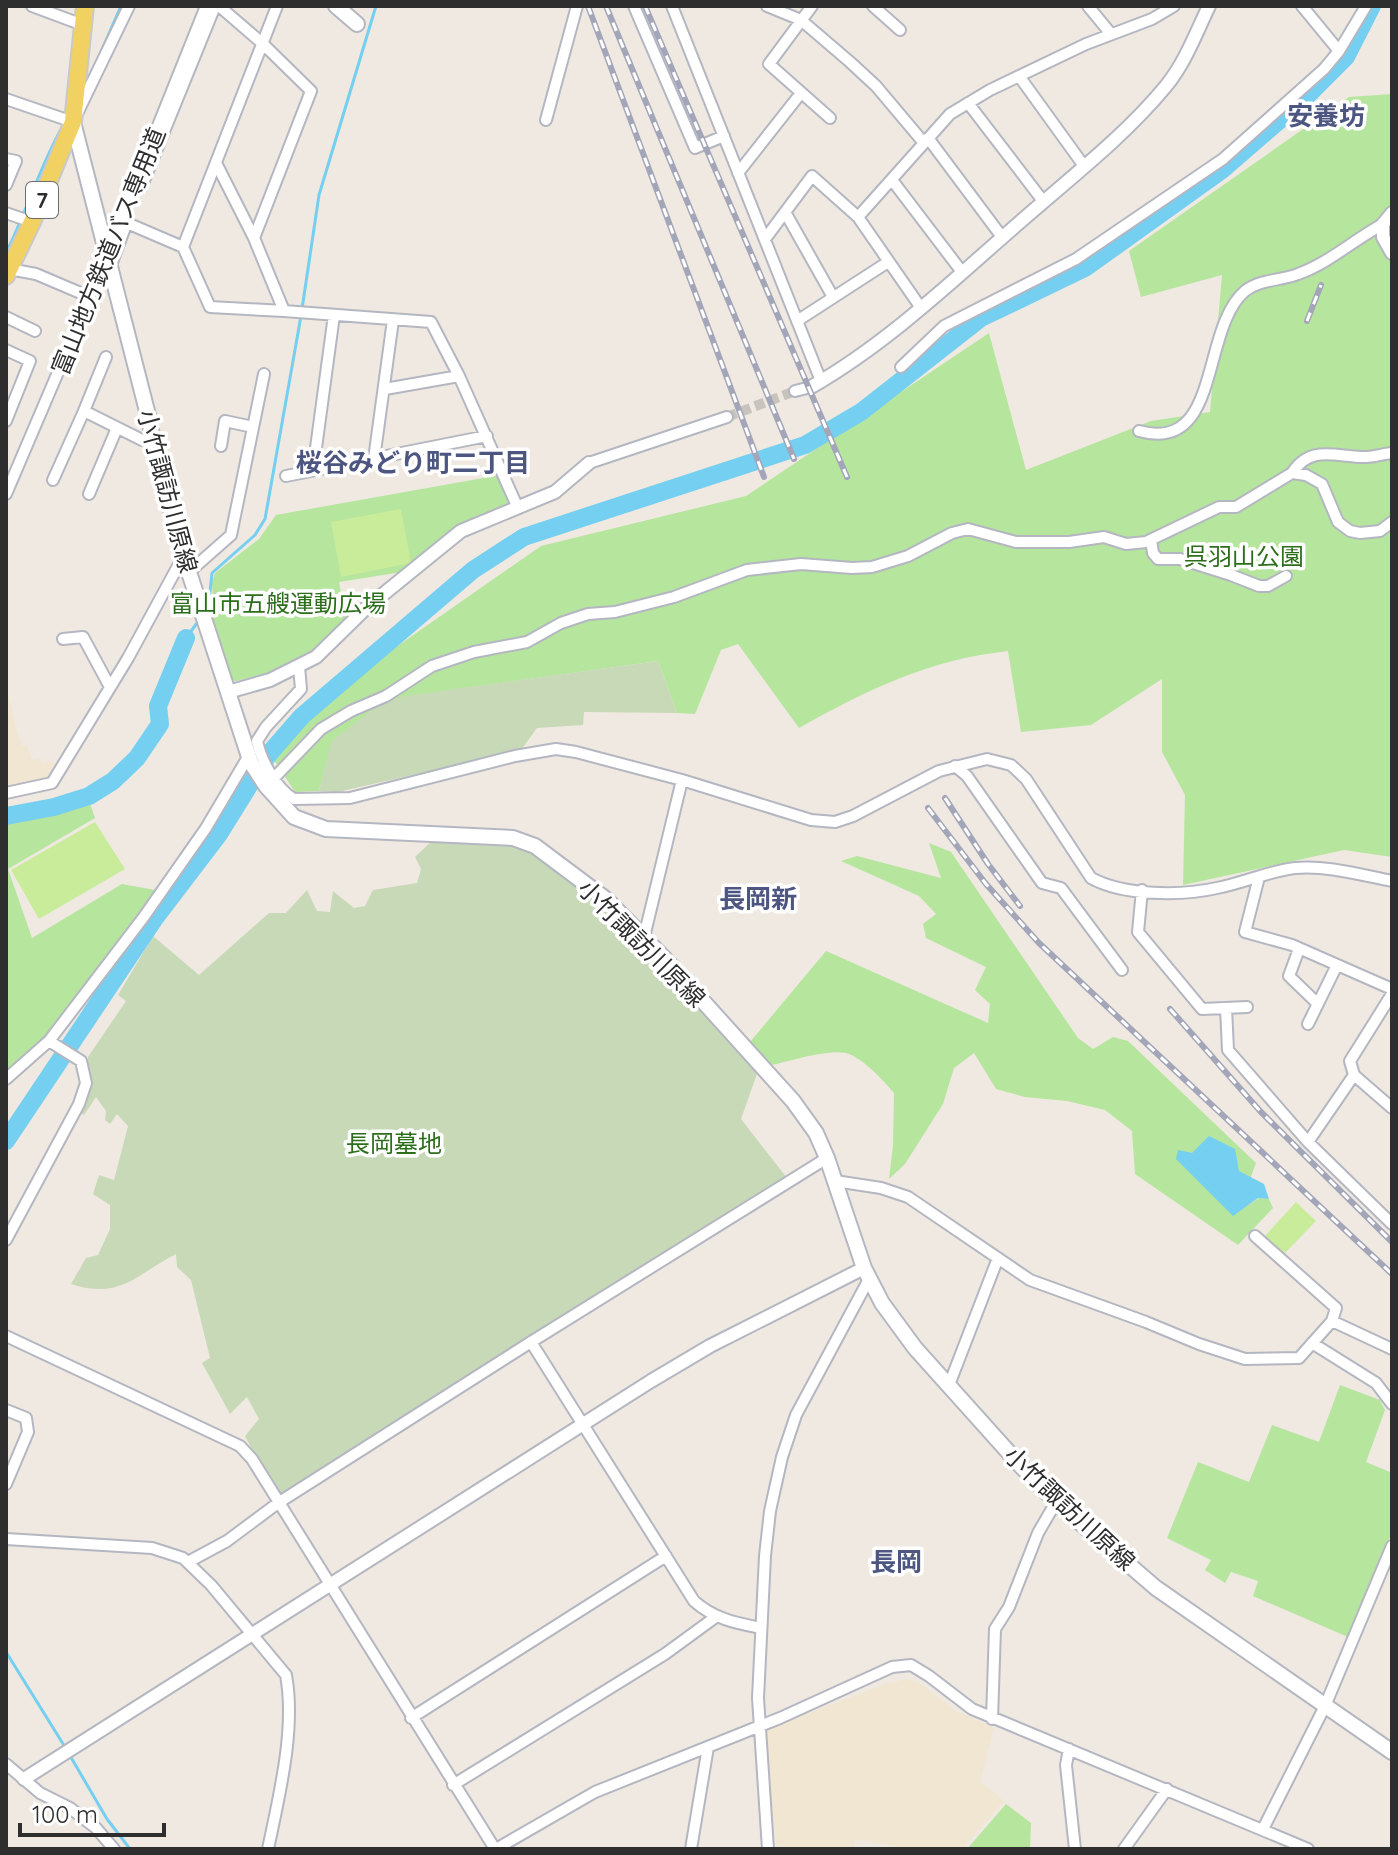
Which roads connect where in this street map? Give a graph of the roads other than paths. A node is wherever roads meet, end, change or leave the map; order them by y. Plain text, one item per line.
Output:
1 (32, 6) edge
2 (85, 6) edge
3 (129, 6) edge
4 (206, 6) edge
5 (217, 6) edge
6 (277, 6) edge
7 (336, 6) edge
8 (577, 6) edge
9 (634, 6) edge
10 (672, 6) edge
11 (767, 6) edge
12 (812, 6) edge
13 (873, 6) edge
14 (1088, 6) edge
15 (1174, 6) edge
16 (1209, 6) edge
17 (1302, 6) edge
18 (1366, 6) edge
19 (801, 20) junction
20 (357, 24) dead end
21 (83, 25) junction
22 (900, 30) dead end
23 (1111, 34) junction
24 (262, 43) junction
25 (1339, 51) junction
26 (1019, 76) junction
27 (801, 93) junction
28 (6, 99) edge
29 (968, 103) junction
30 (830, 118) dead end
31 (546, 120) dead end
32 (73, 122) junction
33 (724, 136) junction
34 (926, 141) junction
35 (6, 159) edge
36 (216, 163) junction
37 (1084, 166) junction
38 (738, 173) junction
39 (892, 180) junction
40 (6, 185) edge
41 (1043, 201) junction
42 (785, 212) junction
43 (6, 213) edge
44 (1392, 213) edge
45 (858, 217) junction
46 (32, 222) junction
47 (127, 223) junction
48 (1383, 224) junction
49 (1002, 237) junction
50 (254, 238) junction
51 (765, 239) junction
52 (183, 247) junction
53 (1392, 253) edge
54 (109, 260) junction
55 (888, 262) junction
56 (962, 272) junction
57 (8, 273) edge
58 (90, 297) junction
59 (833, 297) junction
60 (921, 308) junction
61 (284, 311) junction
62 (334, 315) junction
63 (6, 317) edge
64 (393, 320) junction
65 (797, 321) junction
66 (35, 331) dead end
67 (6, 350) edge
68 (106, 357) dead end
69 (901, 367) dead end
70 (264, 374) dead end
71 (459, 376) junction
72 (816, 384) junction
73 (385, 389) junction
74 (795, 391) tunnel mouth
75 (84, 411) junction
76 (727, 417) tunnel mouth
77 (7, 418) edge
78 (253, 427) junction
79 (117, 428) junction
80 (1139, 431) dead end
81 (487, 436) junction
82 (153, 439) junction
83 (221, 446) dead end
84 (1392, 453) edge
85 (374, 459) junction
86 (589, 463) joint
87 (313, 470) junction
88 (1292, 473) junction
89 (286, 476) dead end
90 (53, 480) dead end
91 (6, 494) edge
92 (89, 494) dead end
93 (517, 506) junction
94 (1392, 522) edge
95 (1151, 540) junction
96 (184, 555) junction
97 (189, 572) junction
98 (1286, 576) dead end
99 (63, 639) dead end
100 (299, 667) junction
101 (110, 687) junction
102 (228, 692) junction
103 (249, 760) junction
104 (955, 766) junction
105 (682, 780) junction
106 (270, 782) junction
107 (6, 793) edge
108 (1259, 877) junction
109 (1392, 881) edge
110 (1142, 890) junction
111 (644, 937) junction
112 (1299, 949) junction
113 (1337, 965) junction
114 (1122, 970) dead end
115 (1391, 996) edge
116 (1318, 1004) junction
117 (1247, 1007) dead end
118 (1226, 1008) junction
119 (1308, 1024) dead end
120 (54, 1043) junction
121 (1354, 1075) junction
122 (6, 1079) edge
123 (1392, 1108) edge
124 (1308, 1142) junction
125 (827, 1158) junction
126 (835, 1181) junction
127 (1392, 1224) edge
128 (1255, 1236) dead end
129 (6, 1240) edge
130 (998, 1258) junction
131 (866, 1273) junction
132 (1332, 1321) junction
133 (6, 1336) edge
134 (531, 1342) junction
135 (1312, 1343) junction
136 (1392, 1349) edge
137 (949, 1385) junction
138 (1392, 1404) edge
139 (6, 1410) edge
140 (582, 1424) junction
141 (6, 1484) edge
142 (1056, 1502) junction
143 (278, 1503) junction
144 (6, 1539) edge
145 (1392, 1546) edge
146 (666, 1556) junction
147 (188, 1562) junction
148 (329, 1585) junction
149 (717, 1616) junction
150 (761, 1628) junction
151 (251, 1634) junction
152 (1325, 1706) junction
153 (411, 1718) junction
154 (992, 1719) junction
155 (758, 1726) junction
156 (708, 1747) junction
157 (1069, 1749) junction
158 (1392, 1752) edge
159 (6, 1764) edge
160 (24, 1779) junction
161 (453, 1785) junction
162 (1167, 1789) junction
163 (1263, 1829) junction
164 (114, 1849) edge
165 (268, 1849) edge
166 (495, 1849) edge
167 (691, 1849) edge
168 (768, 1849) edge
169 (1075, 1849) edge
170 (1124, 1849) edge
171 (1308, 1849) edge

1 - 21 street
2 - 21 main road, 7
3 - 32 street
4 - 54 street, 富山地方鉄道バス専用道
5 - 24 street
5 - 47 street
6 - 24 street
7 - 20 main road
8 - 31 street
9 - 33 street
10 - 33 street
11 - 19 street
12 - 19 street
13 - 22 street
14 - 23 street
15 - 23 street
16 - 37 street
17 - 25 street
18 - 25 street
19 - 27 street
19 - 34 street
21 - 32 main road, 7
23 - 26 street
24 - 36 street
24 - 50 street
25 - 69 street
26 - 29 street
26 - 37 street
27 - 30 street
27 - 38 street
28 - 32 street
29 - 34 street
29 - 41 street
32 - 46 main road, 7
32 - 54 main road, 小竹諏訪川原線
33 - 38 street
34 - 39 street
34 - 49 street
35 - 40 street
36 - 50 street
36 - 52 street
37 - 41 street
38 - 51 street
39 - 45 street
39 - 56 street
41 - 49 street
42 - 45 street
42 - 51 street
42 - 59 street
43 - 46 street
44 - 48 street
45 - 55 street
46 - 57 main road, 7
47 - 52 street
47 - 54 street
48 - 53 street
48 - 80 street
49 - 56 street
50 - 61 street
51 - 65 street
52 - 61 street
54 - 58 street, 富山地方鉄道バス専用道
54 - 82 main road, 小竹諏訪川原線
55 - 59 street
55 - 60 street
56 - 60 street
57 - 58 street
58 - 91 street, 富山地方鉄道バス専用道
59 - 65 street
60 - 72 street
61 - 62 street
62 - 64 street
62 - 87 street
63 - 66 street
64 - 71 street
64 - 73 street
65 - 72 street
67 - 77 street
68 - 75 street
70 - 78 street
71 - 73 street
71 - 81 street
72 - 74 street
73 - 85 street
75 - 79 street
75 - 90 street
76 - 86 street
78 - 83 street
78 - 97 street
79 - 82 street
79 - 92 street
81 - 85 street
81 - 93 street
82 - 96 main road, 小竹諏訪川原線
84 - 88 street
85 - 87 street
86 - 93 street
87 - 89 street
88 - 94 street
88 - 95 street
93 - 100 street
95 - 98 street
95 - 106 street
96 - 97 main road, 小竹諏訪川原線
96 - 101 street
97 - 102 main road, 小竹諏訪川原線
99 - 101 street
100 - 102 street
100 - 106 street
101 - 107 street
102 - 103 main road, 小竹諏訪川原線
103 - 106 main road, 小竹諏訪川原線
103 - 120 street
104 - 105 street
104 - 110 street
104 - 114 street
105 - 106 street
105 - 111 street
106 - 111 main road, 小竹諏訪川原線
108 - 109 street
108 - 110 street
108 - 112 street
110 - 118 street
111 - 125 main road, 小竹諏訪川原線
112 - 113 street
112 - 116 street
113 - 115 street
113 - 116 street
115 - 121 street
116 - 119 street
117 - 118 street
118 - 124 street
120 - 122 street
120 - 129 street
121 - 123 street
121 - 124 street
124 - 127 street
125 - 126 main road, 小竹諏訪川原線
125 - 134 street
126 - 130 street
126 - 131 main road, 小竹諏訪川原線
128 - 132 street
130 - 135 street
130 - 137 street
131 - 137 main road, 小竹諏訪川原線
131 - 140 street
131 - 150 street
132 - 135 street
132 - 136 street
133 - 143 street
134 - 140 street
134 - 143 street
135 - 138 street
137 - 142 main road, 小竹諏訪川原線
139 - 141 street
140 - 146 street
140 - 148 street
142 - 152 main road, 小竹諏訪川原線
142 - 154 street
143 - 147 street
143 - 148 street
144 - 147 street
145 - 152 street
146 - 149 street
146 - 153 street
147 - 151 street
148 - 151 street
148 - 153 street
149 - 150 street
149 - 161 street
150 - 155 street
151 - 160 street
151 - 165 street
152 - 158 main road, 小竹諏訪川原線
152 - 163 street
153 - 161 street
154 - 155 street
154 - 157 street
155 - 156 street
155 - 168 street
156 - 166 street
156 - 167 street
157 - 162 street
157 - 169 street
159 - 160 street
160 - 164 street
161 - 166 street
162 - 163 street
162 - 170 street
163 - 171 street

